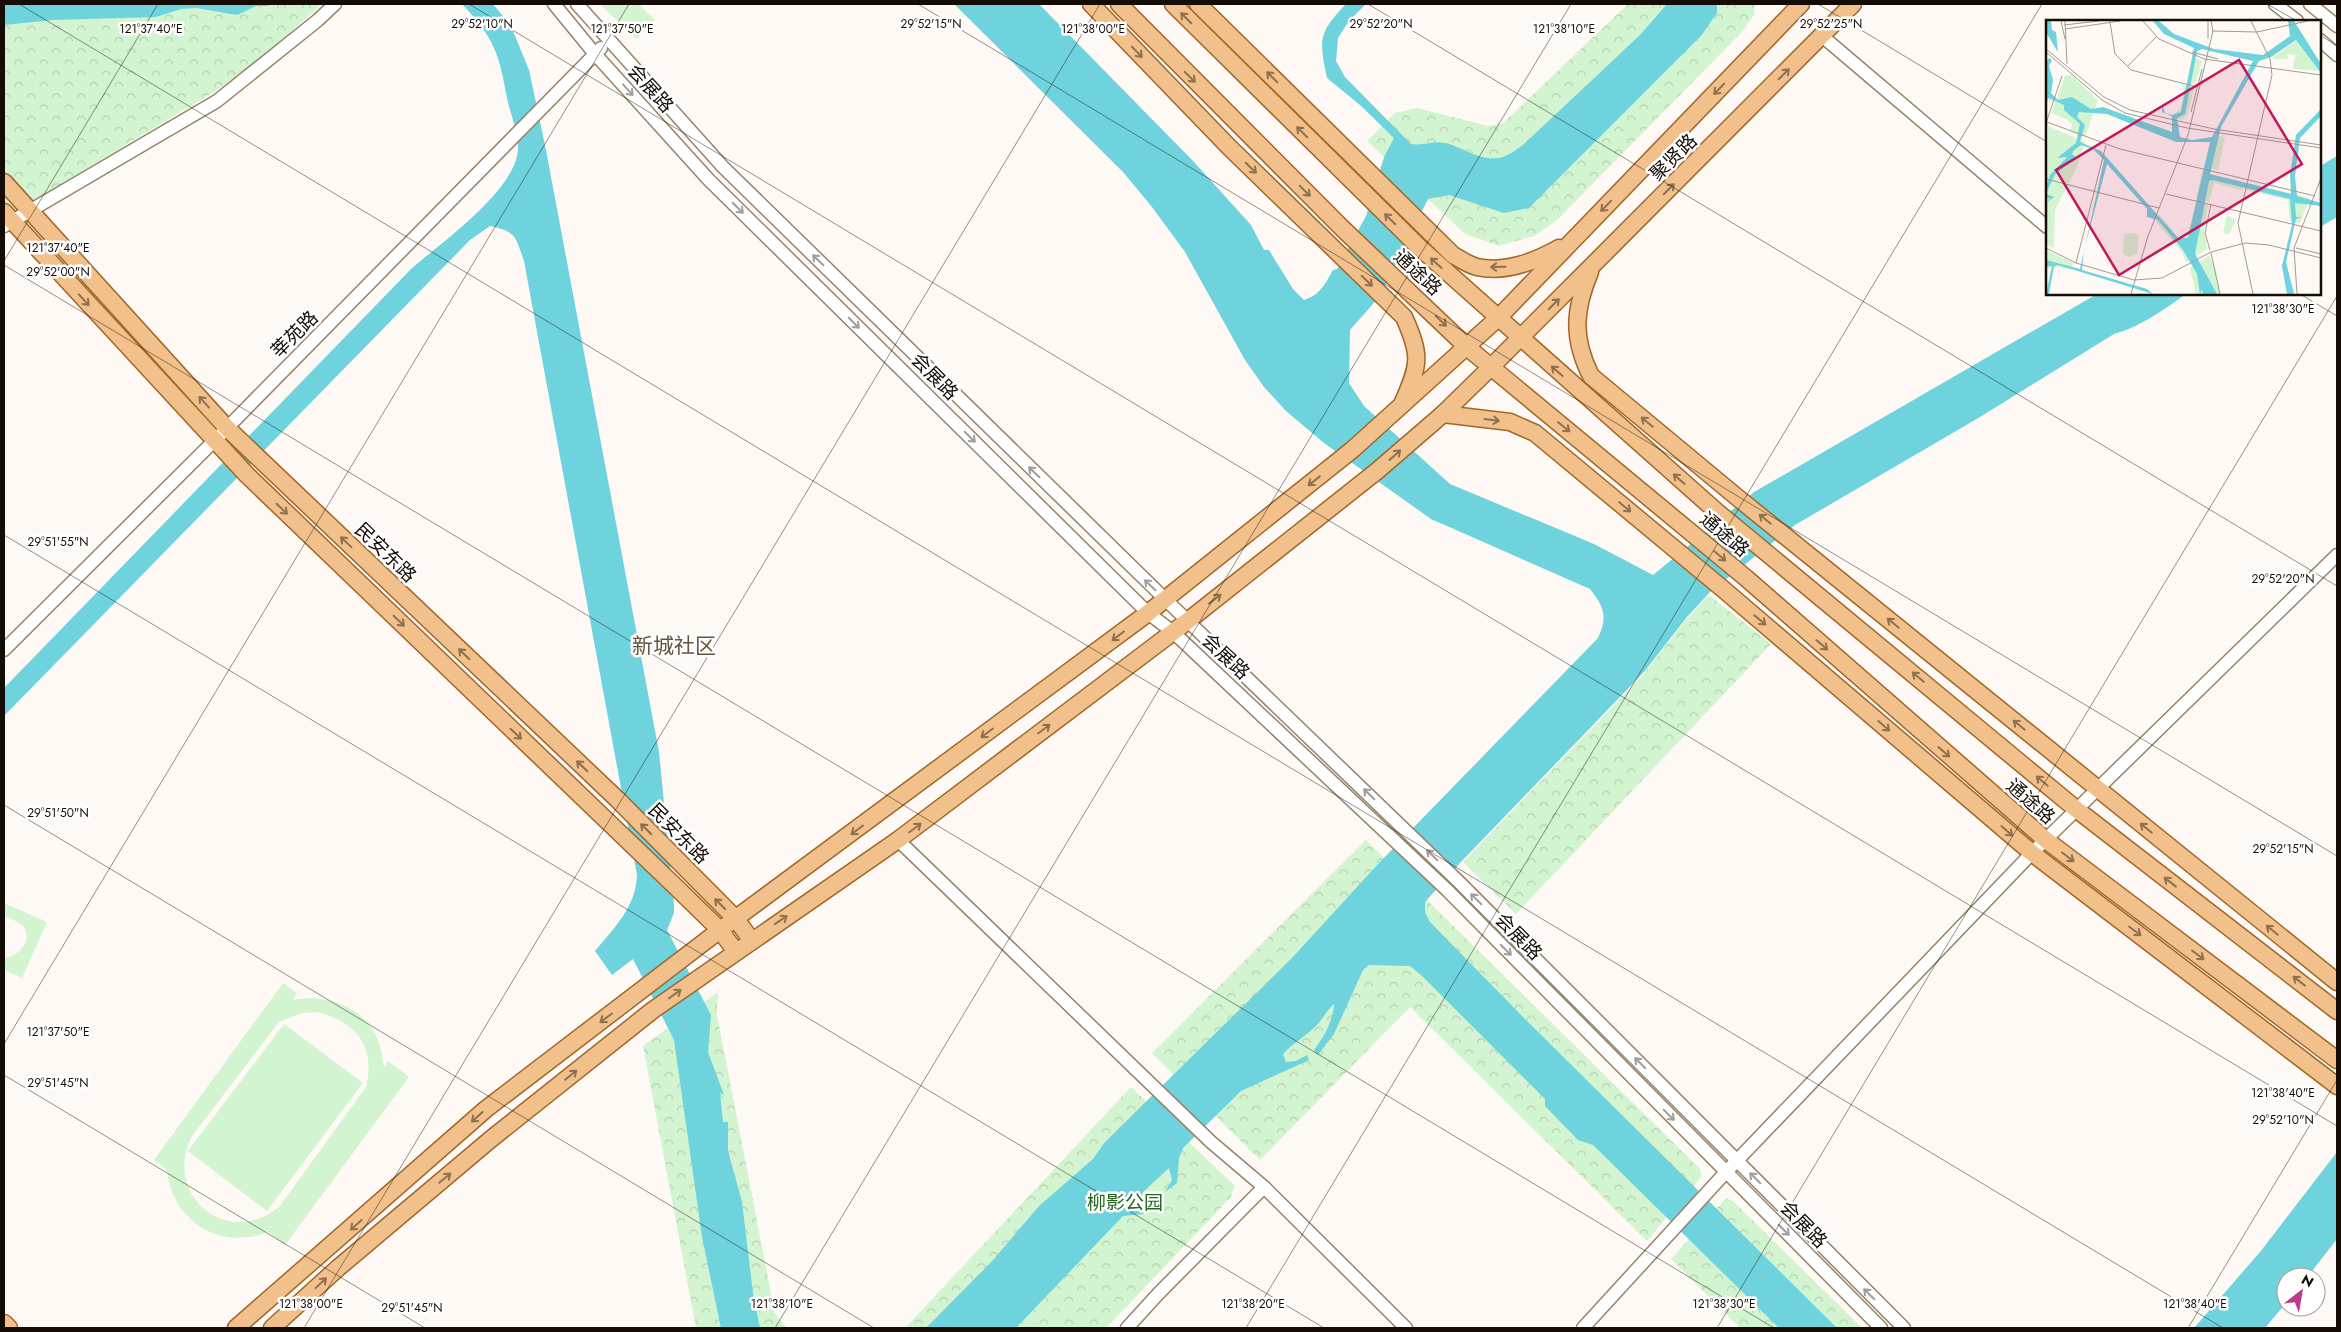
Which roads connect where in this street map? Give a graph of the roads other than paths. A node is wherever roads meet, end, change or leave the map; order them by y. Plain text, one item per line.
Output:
1 (335, 4) edge
2 (554, 4) edge
3 (578, 4) edge
4 (1091, 4) edge
5 (1119, 4) edge
6 (1173, 4) edge
7 (1198, 4) edge
8 (1853, 4) edge
9 (2276, 4) edge
10 (2310, 4) edge
11 (1794, 6) edge
12 (2296, 20) edge
13 (2337, 26) edge
14 (1822, 36) junction
15 (608, 41) junction
16 (2321, 41) edge
17 (595, 54) junction
18 (2337, 55) edge
19 (4, 182) edge
20 (30, 211) junction
21 (6, 220) edge
22 (2046, 226) edge
23 (1575, 238) junction
24 (1593, 266) junction
25 (1498, 318) junction
26 (1519, 338) junction
27 (1468, 348) junction
28 (1491, 367) junction
29 (1401, 407) junction
30 (1443, 414) junction
31 (232, 433) junction
32 (219, 447) junction
33 (2337, 555) edge
34 (1165, 599) junction
35 (1148, 613) junction
36 (1189, 620) junction
37 (1173, 632) junction
38 (4, 650) edge
39 (2096, 788) junction
40 (2076, 809) junction
41 (898, 840) junction
42 (2046, 840) junction
43 (2032, 853) junction
44 (736, 919) junction
45 (720, 930) junction
46 (752, 940) junction
47 (736, 952) junction
48 (2337, 982) edge
49 (2337, 1011) edge
50 (2337, 1060) edge
51 (2337, 1086) edge
52 (1738, 1160) junction
53 (1726, 1172) junction
54 (1264, 1187) junction
55 (4, 1323) edge
56 (9, 1328) edge
57 (236, 1328) edge
58 (272, 1328) edge
59 (1127, 1328) edge
60 (1406, 1328) edge
61 (1583, 1328) edge
62 (1881, 1328) edge
63 (1904, 1328) edge

1 - 20 street
2 - 17 street, 会展路
3 - 15 street, 会展路
4 -> 29 main road
5 -> 27 main road, 通途路
25 -> 6 main road, 通途路
23 -> 7 main road
8 - 14 main road, 聚贤路
9 - 12 street
10 - 13 street
11 -> 23 main road, 聚贤路
14 - 22 street
24 -> 14 main road, 聚贤路
15 - 17 street, 莘苑路
34 -> 15 street, 会展路
16 - 18 street
17 - 31 street, 莘苑路
17 -> 35 street, 会展路
19 - 20 main road, 民安东路
20 - 21 street
31 -> 20 main road, 民安东路
21 -> 32 main road
23 - 25 main road, 聚贤路
26 -> 24 main road, 聚贤路
39 -> 24 main road
25 - 26 main road, 通途路
25 - 27 main road, 聚贤路
26 - 28 main road, 聚贤路
40 -> 26 main road, 通途路
27 - 28 main road, 通途路
27 - 29 main road, 聚贤路
28 - 30 main road, 聚贤路
28 -> 42 main road, 通途路
29 -> 34 main road, 聚贤路
36 -> 30 main road, 聚贤路
30 -> 43 main road
31 - 32 street, 莘苑路
44 -> 31 main road, 民安东路
32 - 38 street, 莘苑路
32 -> 45 main road
33 - 39 street
34 - 35 main road, 聚贤路
34 - 36 street, 会展路
35 - 37 street, 会展路
35 -> 44 main road, 聚贤路
36 - 37 main road, 聚贤路
52 -> 36 street, 会展路
41 -> 37 main road, 聚贤路
37 -> 53 street, 会展路
39 - 40 street
48 -> 39 main road
40 - 42 street
49 -> 40 main road, 通途路
46 -> 41 main road, 聚贤路
41 - 54 street
42 - 43 street
42 -> 50 main road, 通途路
43 -> 51 main road
43 - 52 street
44 - 45 main road, 聚贤路
44 - 46 main road, 民安东路
45 - 47 main road
45 -> 57 main road, 聚贤路
46 - 47 main road, 聚贤路
58 -> 47 main road, 聚贤路
52 - 53 street
63 -> 52 street, 会展路
53 - 61 street
53 -> 62 street, 会展路
54 - 59 street
54 - 60 street
55 - 56 main road

